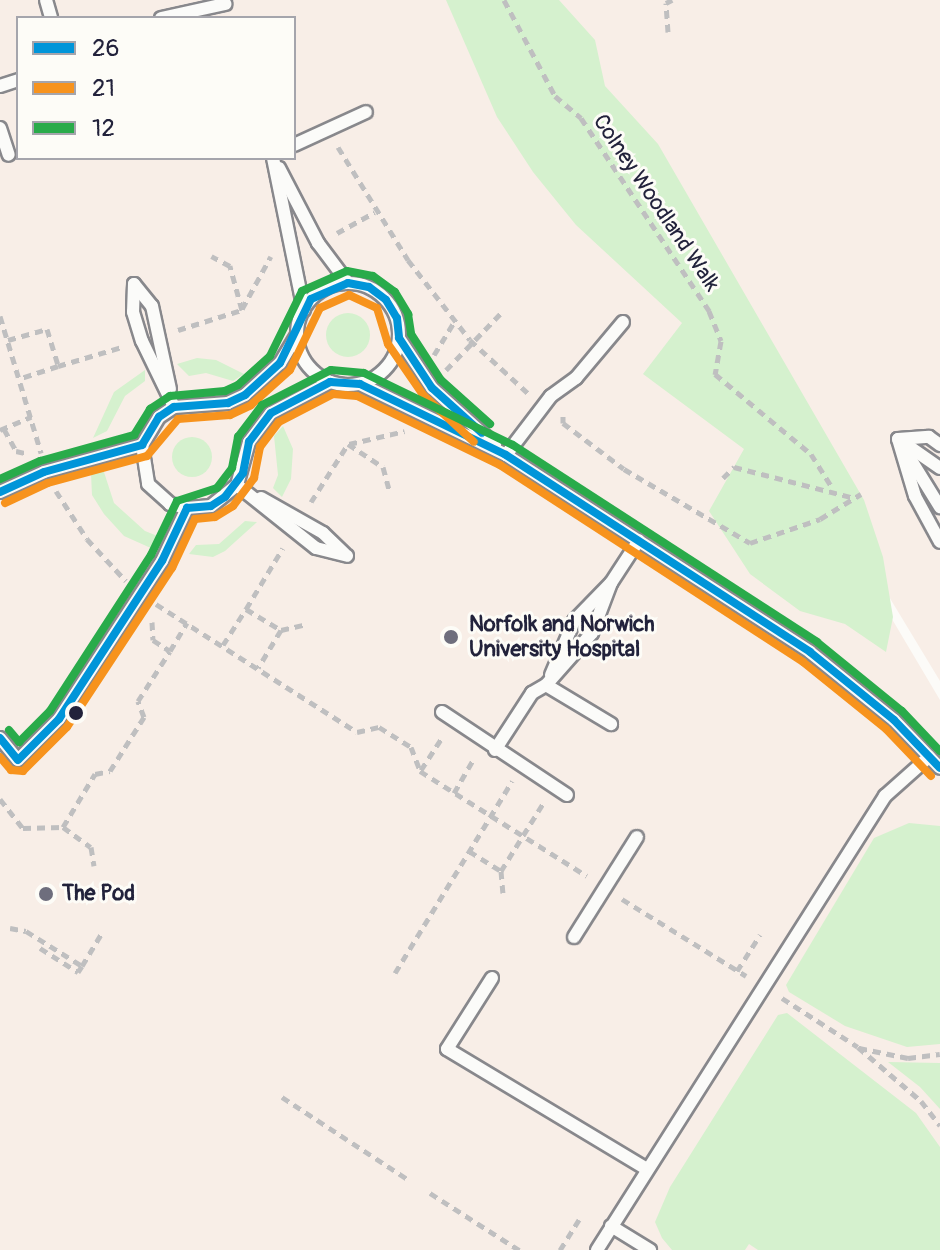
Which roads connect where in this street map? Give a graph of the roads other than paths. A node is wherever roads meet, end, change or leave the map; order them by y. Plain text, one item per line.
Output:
1 (224, 2) edge
2 (169, 16) edge
3 (196, 16) edge
4 (366, 112) dead end
5 (0, 128) edge
6 (296, 144) edge
7 (9, 155) dead end
8 (273, 160) edge
9 (274, 160) edge
10 (348, 283) junction
11 (304, 310) junction
12 (623, 322) dead end
13 (297, 335) junction
14 (399, 338) junction
15 (330, 382) junction
16 (360, 384) junction
17 (174, 407) junction
18 (898, 439) junction
19 (142, 445) junction
20 (940, 445) edge
21 (506, 455) junction
22 (940, 468) edge
23 (237, 485) junction
24 (0, 492) edge
25 (940, 507) edge
26 (187, 508) junction
27 (639, 540) junction
28 (940, 542) edge
29 (347, 556) dead end
30 (611, 583) junction
31 (546, 685) junction
32 (442, 712) dead end
33 (611, 724) dead end
34 (0, 738) edge
35 (495, 750) junction
36 (929, 757) junction
37 (940, 768) edge
38 (567, 795) dead end
39 (637, 837) dead end
40 (574, 937) dead end
41 (492, 978) dead end
42 (647, 1169) junction
43 (611, 1226) junction
44 (597, 1250) edge
45 (650, 1250) edge

1 - 2 lane
1 - 3 lane
4 - 6 lane
5 - 7 lane
8 - 11 lane
9 - 10 lane
10 - 11 lane
10 - 14 lane
11 - 13 lane
12 - 21 lane
13 - 15 lane
13 - 17 lane
14 - 16 lane
14 - 21 lane
15 - 16 lane
15 - 23 lane
16 - 21 lane
17 - 17 lane
17 - 19 lane
18 - 20 lane
18 - 22 lane
18 - 25 lane
18 - 28 lane
19 - 24 lane
19 - 26 lane
21 - 27 lane
23 - 26 lane
23 - 29 lane
26 - 34 lane
27 - 30 lane
27 - 36 lane
30 - 31 lane
30 - 31 lane
31 - 33 lane
31 - 35 lane
32 - 35 lane
35 - 38 lane
36 - 37 lane
36 - 42 lane
39 - 40 lane
41 - 42 lane
42 - 43 lane
43 - 44 lane
43 - 45 lane

